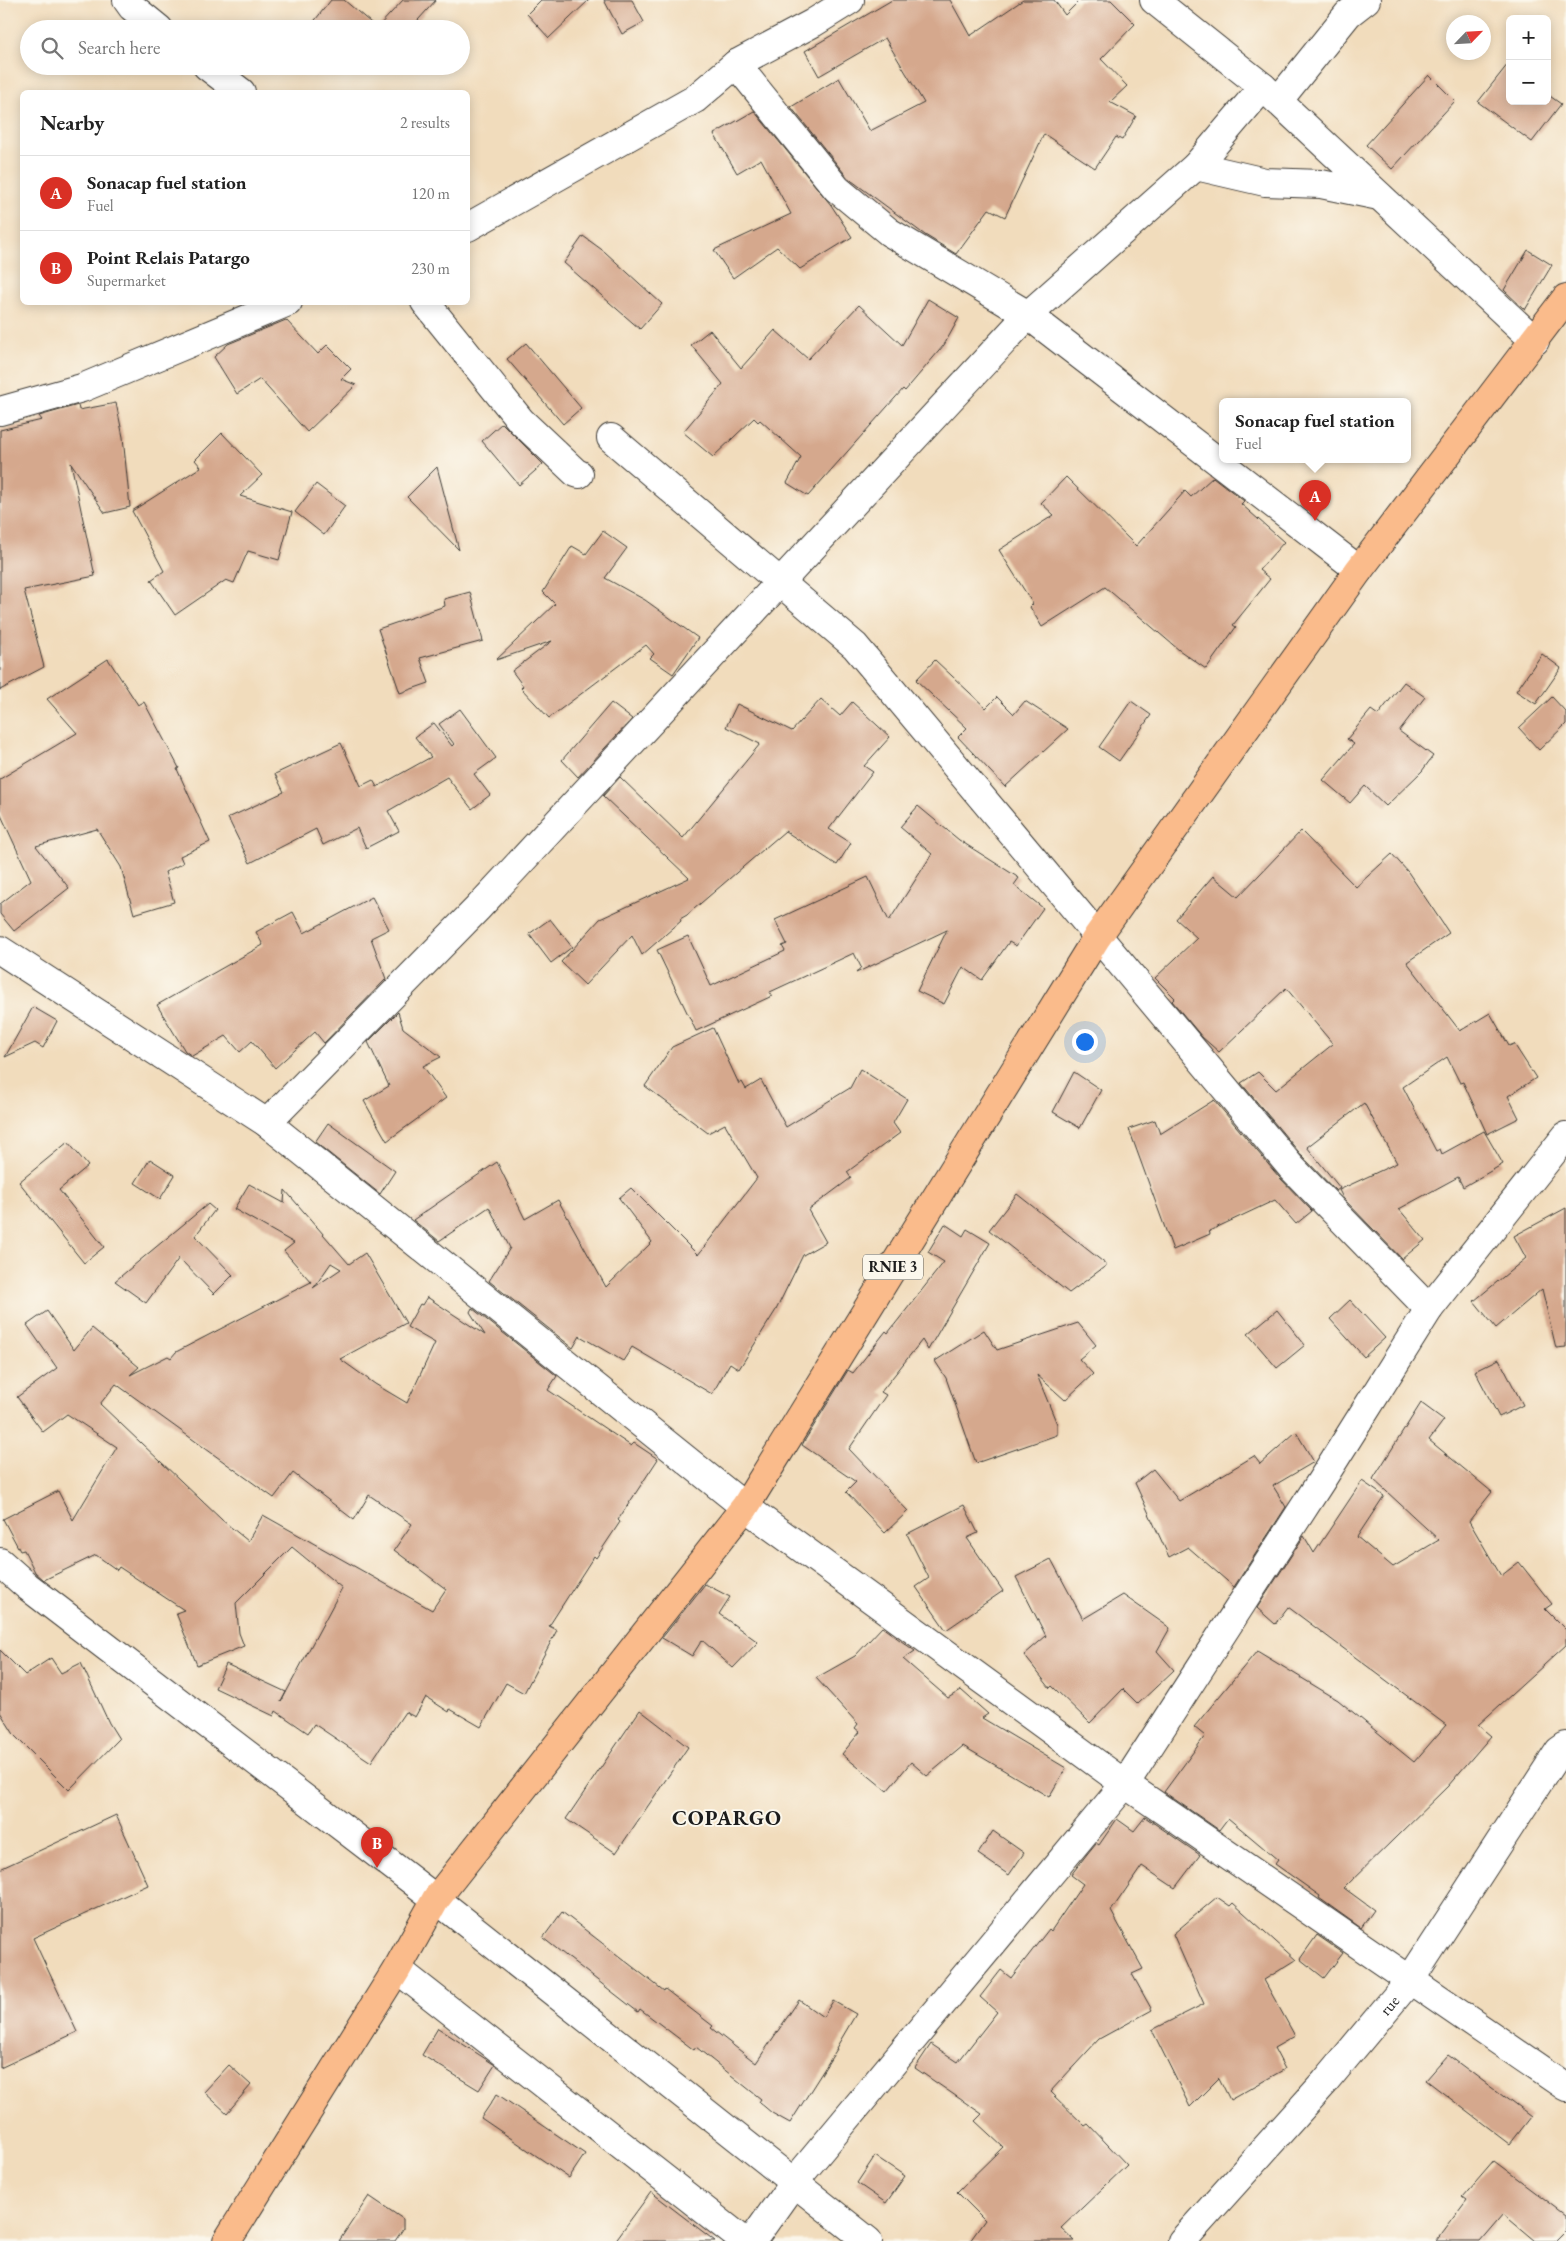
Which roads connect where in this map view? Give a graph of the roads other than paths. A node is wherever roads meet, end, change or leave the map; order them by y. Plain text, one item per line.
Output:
1 (127, 0) edge
2 (850, 0) edge
3 (1154, 0) edge
4 (1366, 0) edge
5 (148, 20) edge
6 (736, 64) junction
7 (219, 75) edge
8 (238, 90) edge
9 (1270, 94) junction
10 (1196, 166) junction
11 (1380, 196) junction
12 (470, 226) edge
13 (1566, 298) edge
14 (281, 305) edge
15 (427, 305) edge
16 (1028, 315) junction
17 (1535, 341) junction
18 (0, 411) edge
19 (611, 438) dead end
20 (1219, 462) edge
21 (1220, 463) edge
22 (580, 474) dead end
23 (1359, 570) junction
24 (780, 582) junction
25 (1097, 937) junction
26 (0, 950) edge
27 (267, 1123) junction
28 (1566, 1136) edge
29 (1429, 1309) junction
30 (745, 1508) junction
31 (0, 1562) edge
32 (1566, 1746) edge
33 (1125, 1784) junction
34 (436, 1899) junction
35 (398, 1969) junction
36 (1410, 1980) junction
37 (1566, 2087) edge
38 (794, 2182) junction
39 (227, 2241) edge
40 (744, 2241) edge
41 (752, 2241) edge
42 (868, 2241) edge
43 (1182, 2241) edge

1 - 5 street
2 - 6 street
3 - 9 street
4 - 9 street
6 - 12 street
6 - 16 street
7 - 8 street
9 - 10 street
9 - 11 street
10 - 11 street
10 - 16 street
11 - 17 street
13 - 17 highway, RNIE 3
14 - 18 street
15 - 22 street
16 - 20 street
16 - 24 street
17 - 23 highway, RNIE 3
19 - 24 street
21 - 23 street
23 - 25 highway, RNIE 3
24 - 25 street
24 - 27 street
25 - 29 street
25 - 30 highway, RNIE 3
26 - 27 street
27 - 30 street
28 - 29 street
29 - 33 street
30 - 33 street
30 - 34 highway, RNIE 3
31 - 34 street
32 - 36 street, rue
33 - 36 street
33 - 38 street
34 - 35 highway, RNIE 3
34 - 38 street
35 - 39 highway, RNIE 3
35 - 40 street
36 - 37 street
36 - 43 street, rue
38 - 41 street
38 - 42 street

